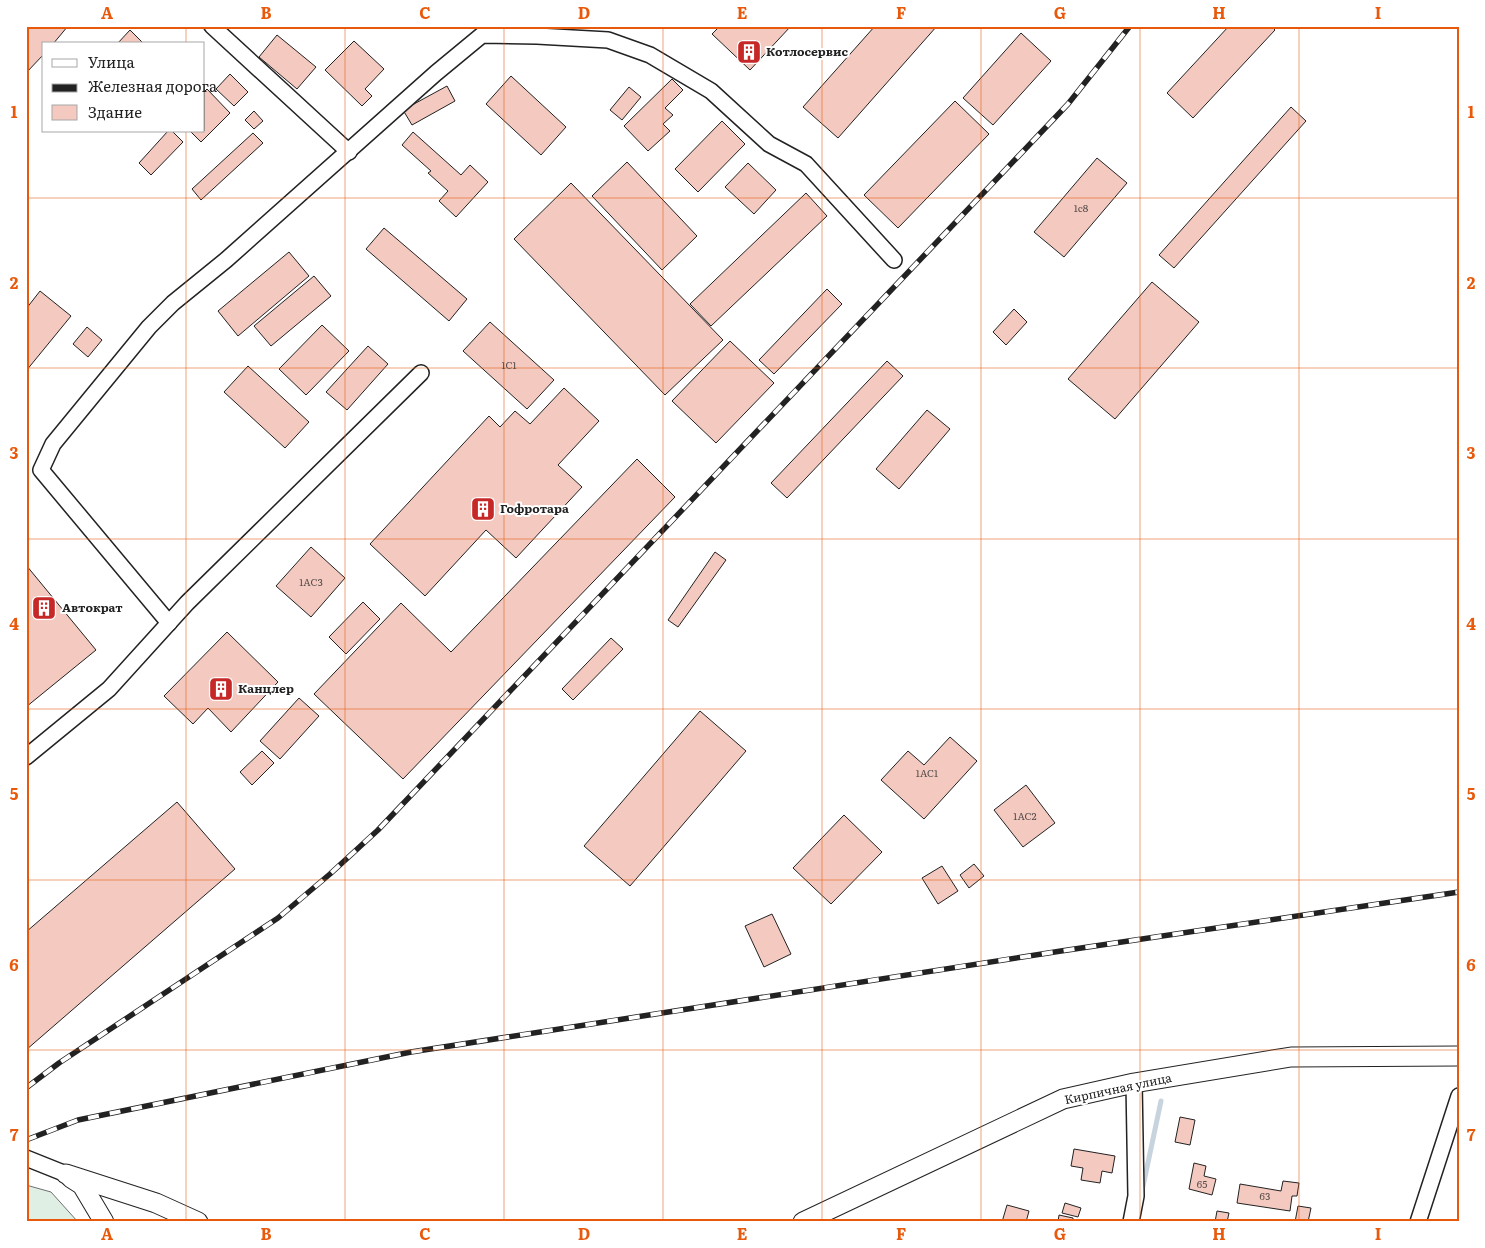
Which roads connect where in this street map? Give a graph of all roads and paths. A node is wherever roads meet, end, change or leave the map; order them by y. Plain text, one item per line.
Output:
1 (212, 26) edge
2 (349, 152) junction
3 (894, 260) dead end
4 (421, 373) dead end
5 (169, 623) junction
6 (26, 757) edge
7 (1459, 1056) edge
8 (1134, 1083) junction
9 (1459, 1096) edge
10 (26, 1158) edge
11 (66, 1174) junction
12 (104, 1222) edge
13 (198, 1222) edge
14 (802, 1222) edge
15 (1130, 1222) edge
16 (1418, 1222) edge

1 - 2 street
2 - 3 street
2 - 5 street
4 - 5 street
5 - 6 street
7 - 8 street, Кирпичная улица
8 - 14 street, Кирпичная улица
8 - 15 street
9 - 16 street
10 - 11 street
11 - 12 street
11 - 13 street

